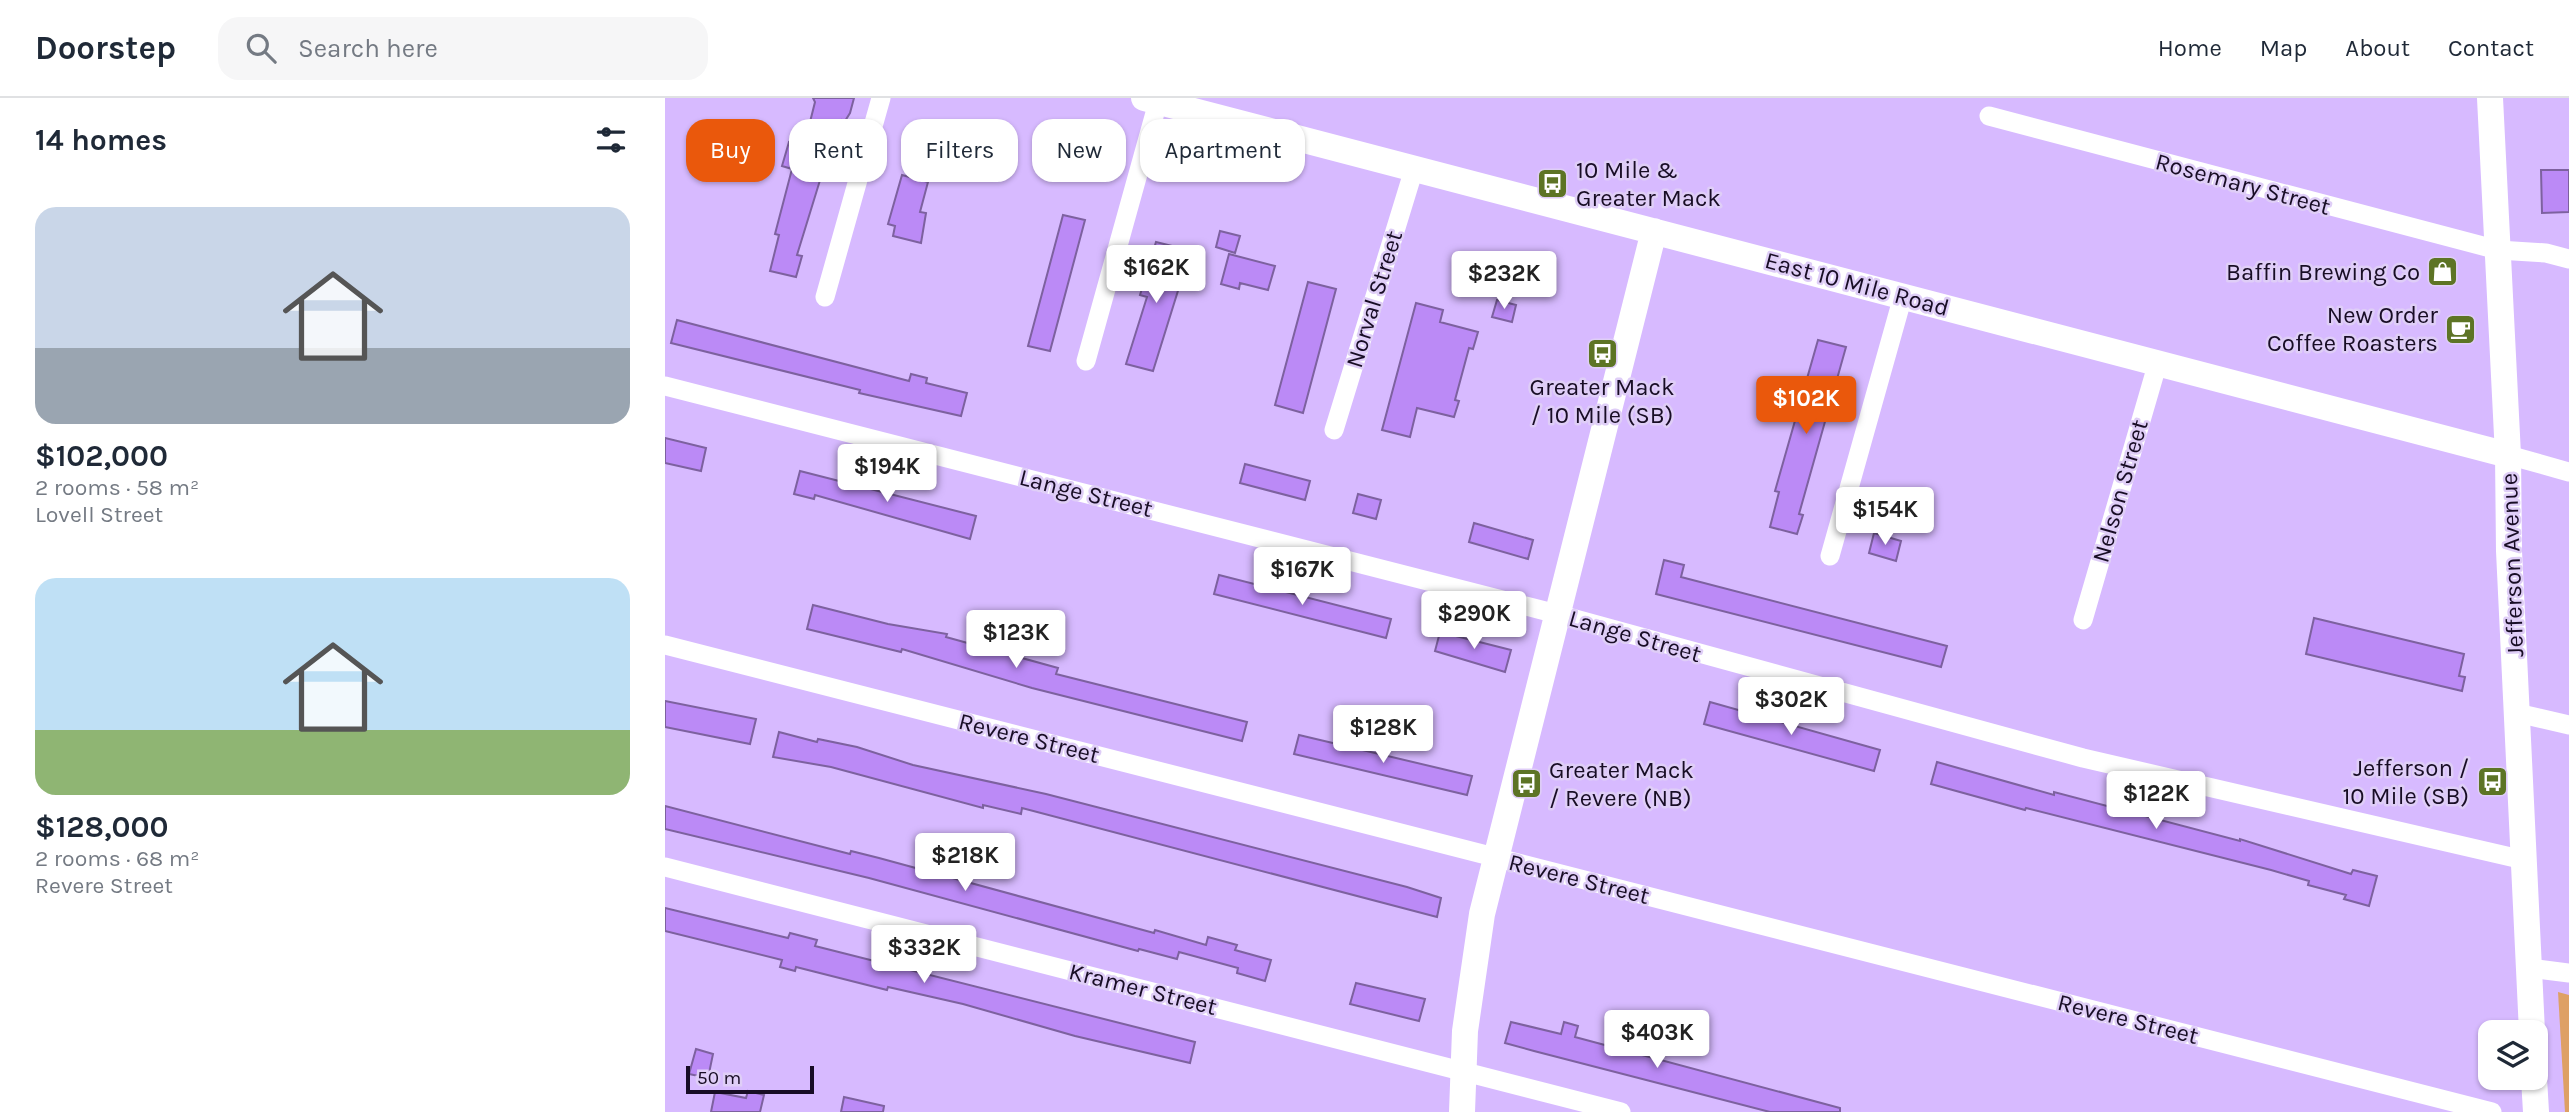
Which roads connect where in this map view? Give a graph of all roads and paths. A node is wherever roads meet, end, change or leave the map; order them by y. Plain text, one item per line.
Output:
1 (881, 98) edge
2 (2490, 98) edge
3 (1151, 100) edge
4 (1989, 116) dead end
5 (1414, 169) junction
6 (1654, 231) junction
7 (2498, 250) junction
8 (2569, 259) edge
9 (1903, 296) junction
10 (825, 297) dead end
11 (1086, 361) dead end
12 (2158, 362) junction
13 (665, 386) edge
14 (1334, 430) dead end
15 (2508, 455) junction
16 (2569, 472) edge
17 (1830, 556) dead end
18 (1557, 614) junction
19 (2083, 620) dead end
20 (665, 645) edge
21 (2517, 713) junction
22 (2569, 725) edge
23 (1495, 857) junction
24 (2524, 860) junction
25 (665, 867) edge
26 (2529, 968) junction
27 (2569, 973) edge
28 (2531, 1020) edge
29 (1462, 1071) junction
30 (2535, 1090) edge
31 (1462, 1112) edge
32 (1621, 1112) edge
33 (2493, 1112) edge
34 (2536, 1112) edge

1 - 10 street
2 - 7 street, Jefferson Avenue
3 - 5 street, East 10 Mile Road
3 - 11 street
4 - 7 street, Rosemary Street
5 - 6 street, East 10 Mile Road
5 - 14 street, Norval Street
6 - 9 street, East 10 Mile Road
6 - 18 street
7 - 8 street, Rosemary Street
7 - 15 street, Jefferson Avenue
9 - 12 street, East 10 Mile Road
9 - 17 street
12 - 15 street, East 10 Mile Road
12 - 19 street, Nelson Street
13 - 18 street, Lange Street
15 - 16 street, East 10 Mile Road
15 - 21 street, Jefferson Avenue
18 - 23 street
18 - 24 street, Lange Street
20 - 23 street, Revere Street
21 - 22 street
21 - 24 street, Jefferson Avenue
23 - 29 street
23 - 33 street, Revere Street
24 - 26 street, Jefferson Avenue
25 - 29 street, Kramer Street
26 - 27 street
26 - 28 street, Jefferson Avenue
29 - 31 street
29 - 32 street, Kramer Street
30 - 34 street

